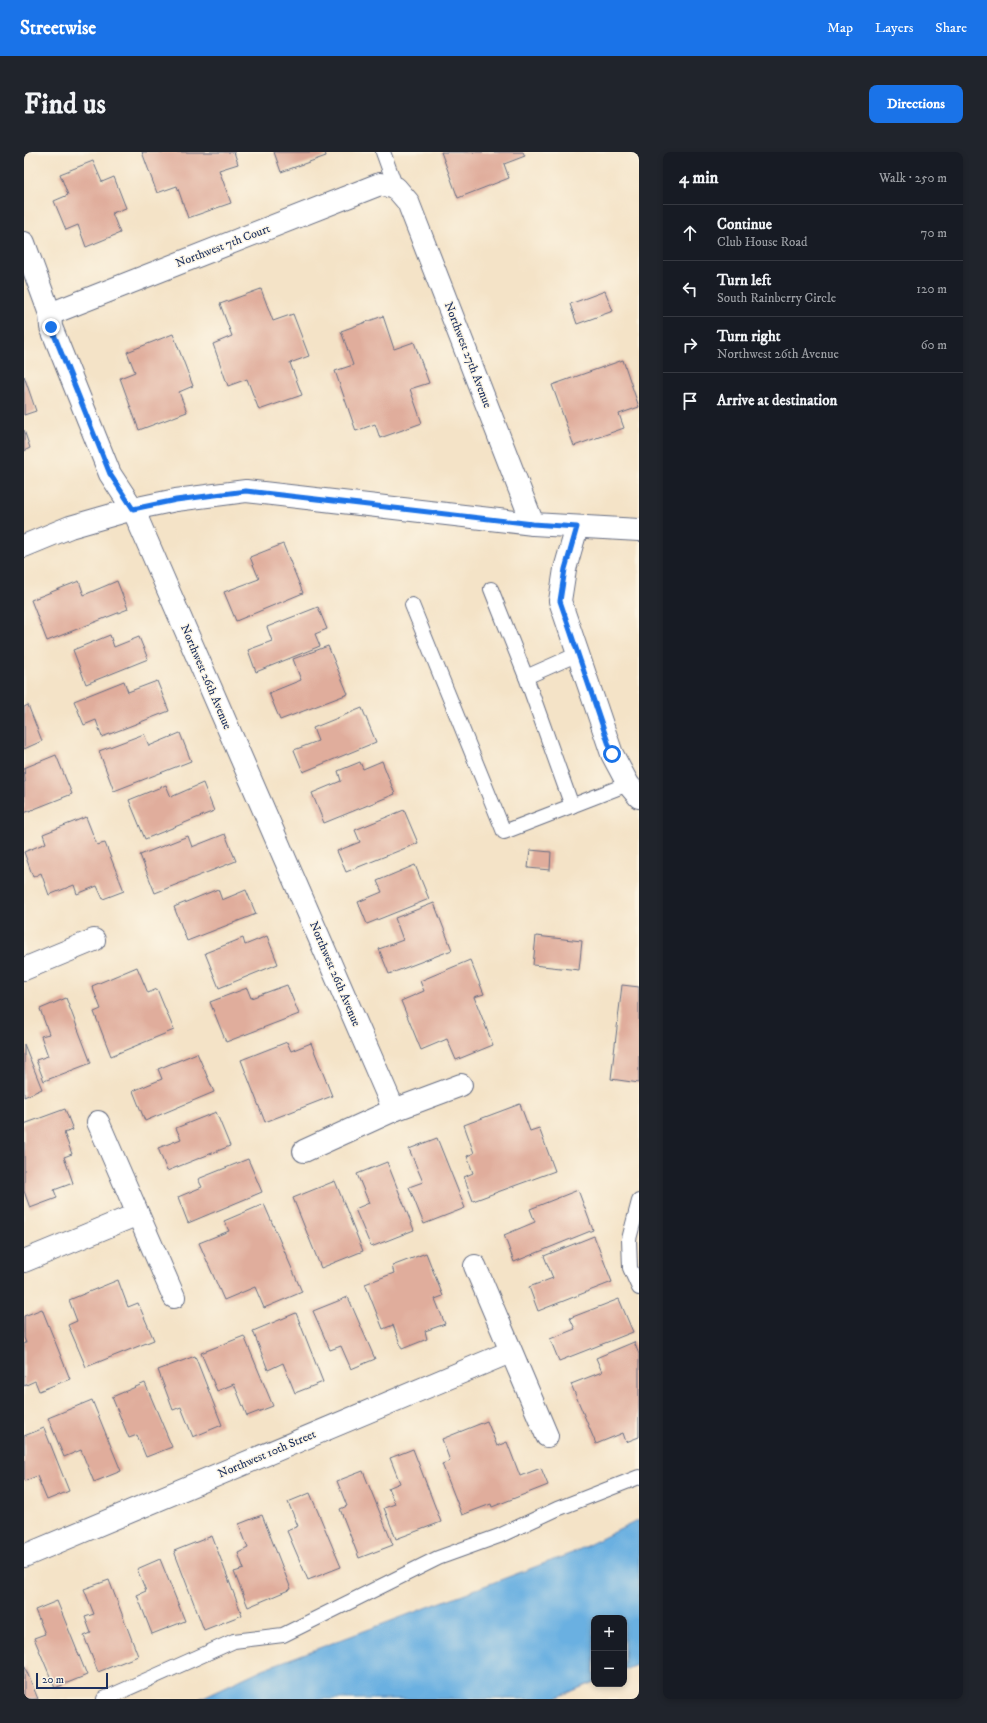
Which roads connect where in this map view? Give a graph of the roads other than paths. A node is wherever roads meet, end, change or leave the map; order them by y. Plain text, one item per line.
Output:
1 (384, 152) edge
2 (396, 188) junction
3 (24, 243) edge
4 (50, 314) junction
5 (133, 509) junction
6 (533, 524) junction
7 (577, 527) junction
8 (639, 530) edge
9 (24, 546) edge
10 (491, 589) dead end
11 (412, 604) dead end
12 (578, 654) junction
13 (526, 677) junction
14 (634, 790) edge
15 (572, 806) junction
16 (94, 940) dead end
17 (24, 968) edge
18 (461, 1085) dead end
19 (394, 1110) junction
20 (98, 1122) dead end
21 (304, 1151) dead end
22 (639, 1201) edge
23 (138, 1214) junction
24 (24, 1260) edge
25 (475, 1266) dead end
26 (639, 1288) edge
27 (174, 1298) dead end
28 (510, 1352) junction
29 (547, 1436) dead end
30 (639, 1477) edge
31 (24, 1556) edge
32 (104, 1699) edge

1 - 2 lane
2 - 4 street, Northwest 7th Court
2 - 6 street, Northwest 27th Avenue
3 - 4 street, Northwest 26th Avenue
4 - 5 street, Northwest 26th Avenue
5 - 6 street
5 - 9 street
5 - 19 street, Northwest 26th Avenue
6 - 7 street
7 - 8 street
7 - 12 street
10 - 13 lane
11 - 15 lane
12 - 13 lane
12 - 14 street
13 - 15 lane
14 - 15 lane
16 - 17 street
18 - 19 street
19 - 21 street
20 - 23 street
22 - 26 lane
23 - 24 street
23 - 27 street
25 - 28 street
28 - 29 street
28 - 31 street, Northwest 10th Street
30 - 32 lane

